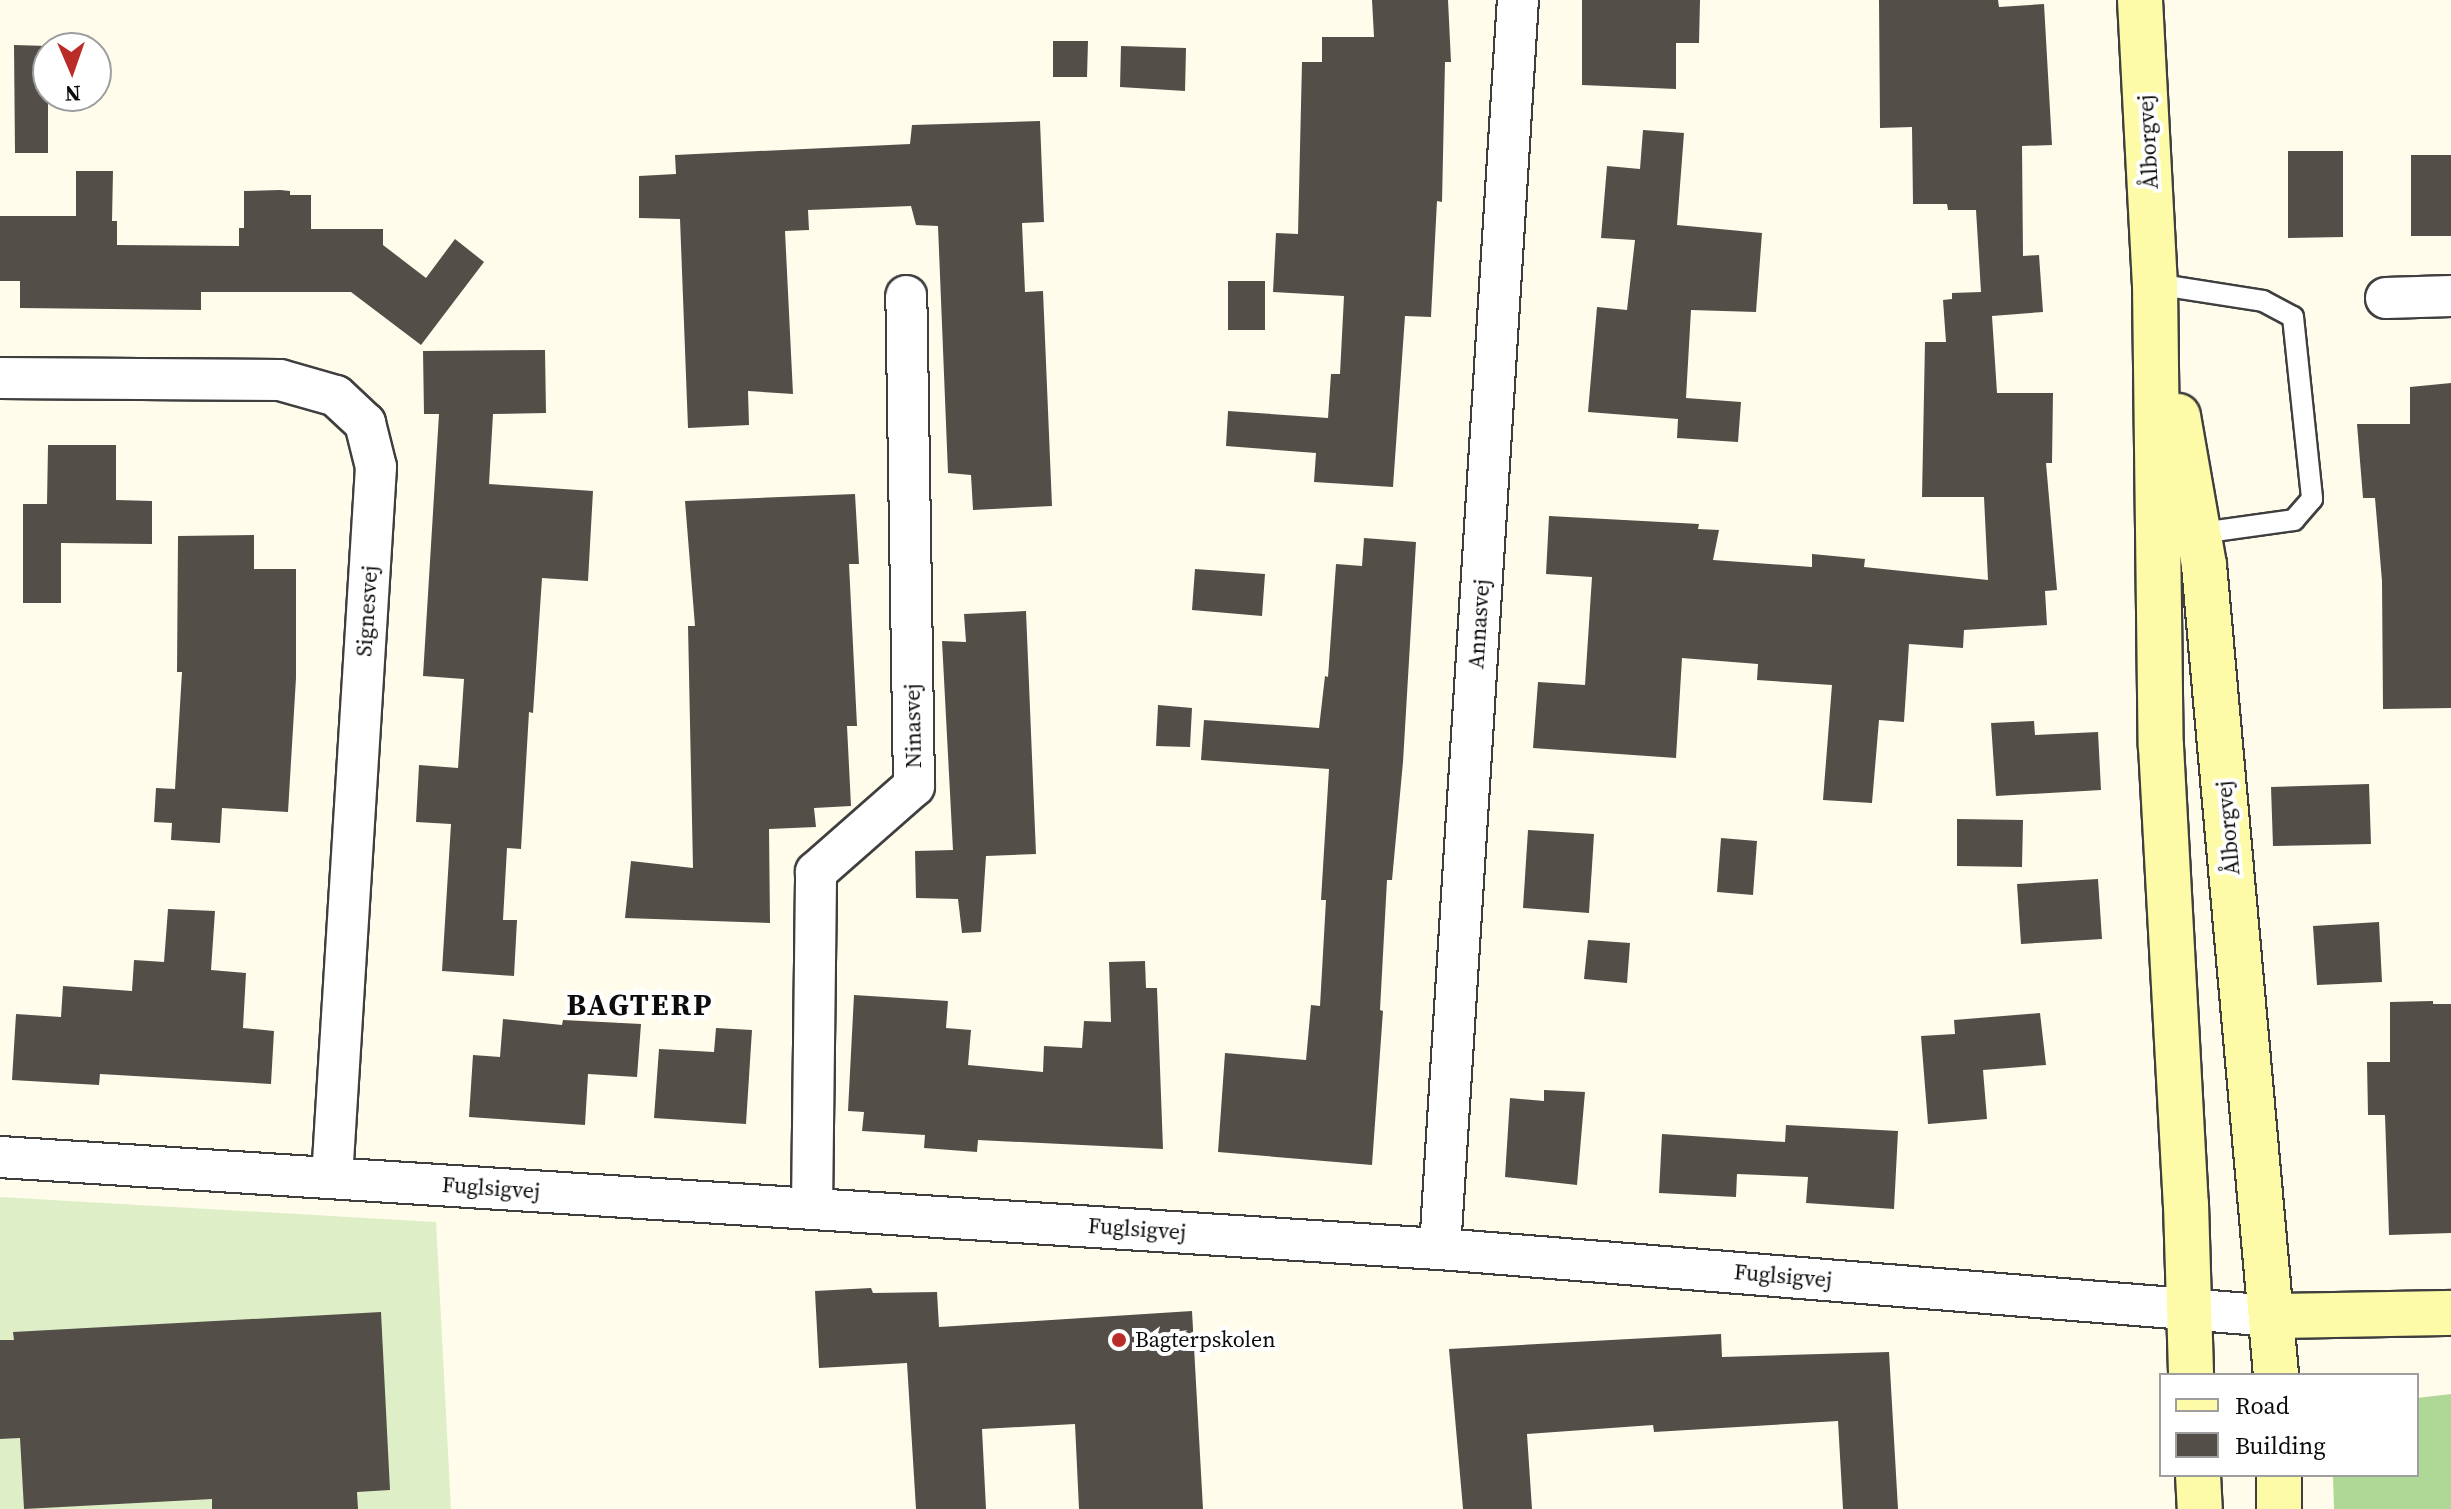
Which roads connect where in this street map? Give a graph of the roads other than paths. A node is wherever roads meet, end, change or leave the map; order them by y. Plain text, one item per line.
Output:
1 (1518, 0) edge
2 (2140, 0) edge
3 (2155, 284) junction
4 (906, 296) dead end
5 (2451, 296) edge
6 (2386, 298) dead end
7 (0, 378) edge
8 (2178, 534) junction
9 (0, 1157) edge
10 (332, 1178) junction
11 (812, 1208) junction
12 (1440, 1249) junction
13 (2187, 1309) junction
14 (2451, 1313) edge
15 (2273, 1316) junction
16 (2191, 1373) edge
17 (2276, 1373) edge
18 (2198, 1477) edge
19 (2279, 1477) edge
20 (2200, 1509) edge
21 (2279, 1509) edge

1 - 12 street, Annasvej
2 - 3 main road, Ålborgvej
3 - 8 main road, Ålborgvej
3 - 8 lane
4 - 11 street, Ninasvej
5 - 6 street
7 - 10 street, Signesvej
8 - 13 main road, Ålborgvej
8 - 15 main road, Ålborgvej
9 - 10 street, Fuglsigvej
10 - 11 street, Fuglsigvej
11 - 12 street, Fuglsigvej
12 - 13 street, Fuglsigvej
13 - 15 street, Fuglsigvej
13 - 16 main road, Ålborgvej
14 - 15 main road
15 - 17 main road, Ålborgvej
18 - 20 main road
19 - 21 main road

